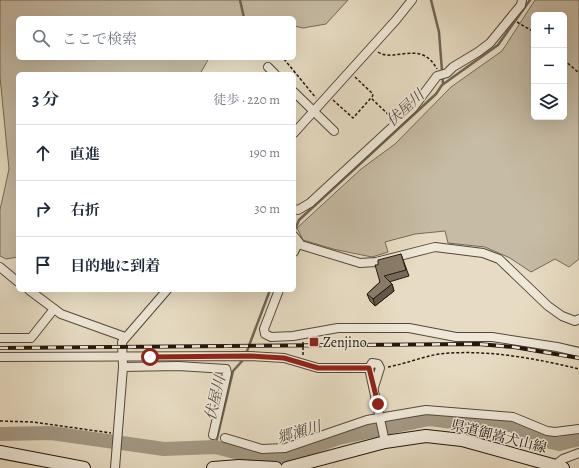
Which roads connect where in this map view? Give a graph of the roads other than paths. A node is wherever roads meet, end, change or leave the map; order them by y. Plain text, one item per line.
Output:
1 (412, 0) edge
2 (522, 0) edge
3 (268, 67) dead end
4 (273, 72) edge
5 (296, 94) edge
6 (316, 112) junction
7 (296, 130) edge
8 (334, 130) dead end
9 (296, 210) edge
10 (296, 240) edge
11 (0, 267) edge
12 (16, 280) edge
13 (32, 292) edge
14 (165, 292) edge
15 (278, 292) edge
16 (54, 309) junction
17 (579, 319) edge
18 (125, 337) junction
19 (0, 338) edge
20 (579, 352) edge
21 (0, 357) edge
22 (122, 357) junction
23 (123, 367) junction
24 (369, 368) junction
25 (374, 387) junction
26 (381, 417) junction
27 (579, 429) edge
28 (213, 435) dead end
29 (225, 438) dead end
30 (384, 439) junction
31 (0, 452) edge
32 (579, 453) edge
33 (559, 467) edge
34 (84, 468) edge
35 (115, 468) edge
36 (213, 468) edge
37 (276, 468) edge
38 (287, 468) edge

1 - 6 street
2 - 9 street
3 - 4 street
5 - 6 street
6 - 7 street
6 - 8 street
10 - 17 street
11 - 12 street
13 - 16 street
14 - 18 street
15 - 20 street
16 - 18 street
16 - 19 street
18 - 22 street
21 - 22 street
22 - 23 street
22 - 24 street
23 - 28 street
23 - 35 street
24 - 25 street
24 - 25 street
25 - 26 street
26 - 27 street
26 - 29 street
26 - 30 street
30 - 33 main road, 県道御嵩犬山線
30 - 38 main road, 県道御嵩犬山線
31 - 34 main road
32 - 33 street
36 - 37 main road

